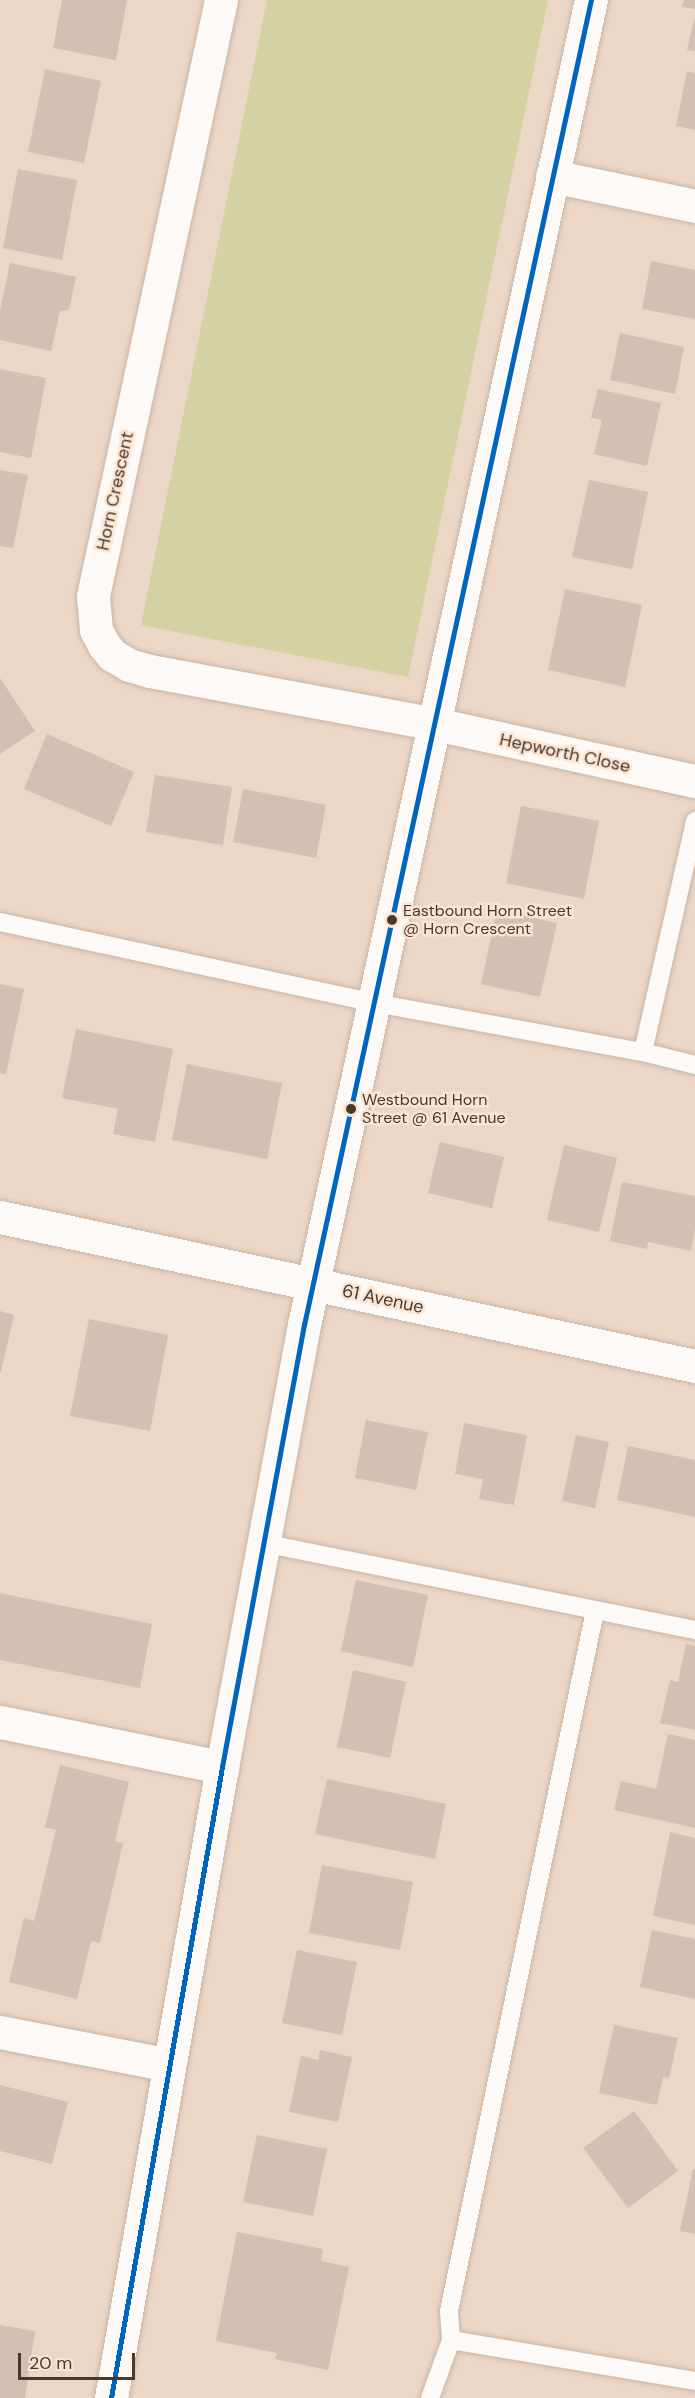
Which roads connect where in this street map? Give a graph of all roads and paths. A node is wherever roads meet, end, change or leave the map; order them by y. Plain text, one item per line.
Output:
1 (221, 0) edge
2 (591, 0) edge
3 (552, 176) junction
4 (695, 206) edge
5 (435, 724) junction
6 (695, 781) edge
7 (695, 821) edge
8 (0, 922) edge
9 (375, 1003) junction
10 (643, 1052) junction
11 (695, 1065) edge
12 (0, 1217) edge
13 (314, 1284) junction
14 (695, 1366) edge
15 (263, 1543) junction
16 (595, 1611) junction
17 (695, 1630) edge
18 (1, 1728) edge
19 (222, 1767) junction
20 (0, 2032) edge
21 (169, 2066) junction
22 (451, 2340) junction
23 (695, 2381) edge
24 (111, 2398) edge
25 (430, 2398) edge

1 - 5 street, Horn Crescent
2 - 3 street
3 - 4 street
3 - 5 street
5 - 6 street, Hepworth Close
5 - 9 street
7 - 10 lane
8 - 9 lane
9 - 10 lane
9 - 13 street
10 - 11 lane
12 - 13 street, 61 Avenue
13 - 14 street, 61 Avenue
13 - 15 street
15 - 16 lane
15 - 19 street
16 - 17 lane
16 - 22 lane
18 - 19 street
19 - 21 street
20 - 21 street
21 - 24 street
22 - 23 lane
22 - 25 lane

